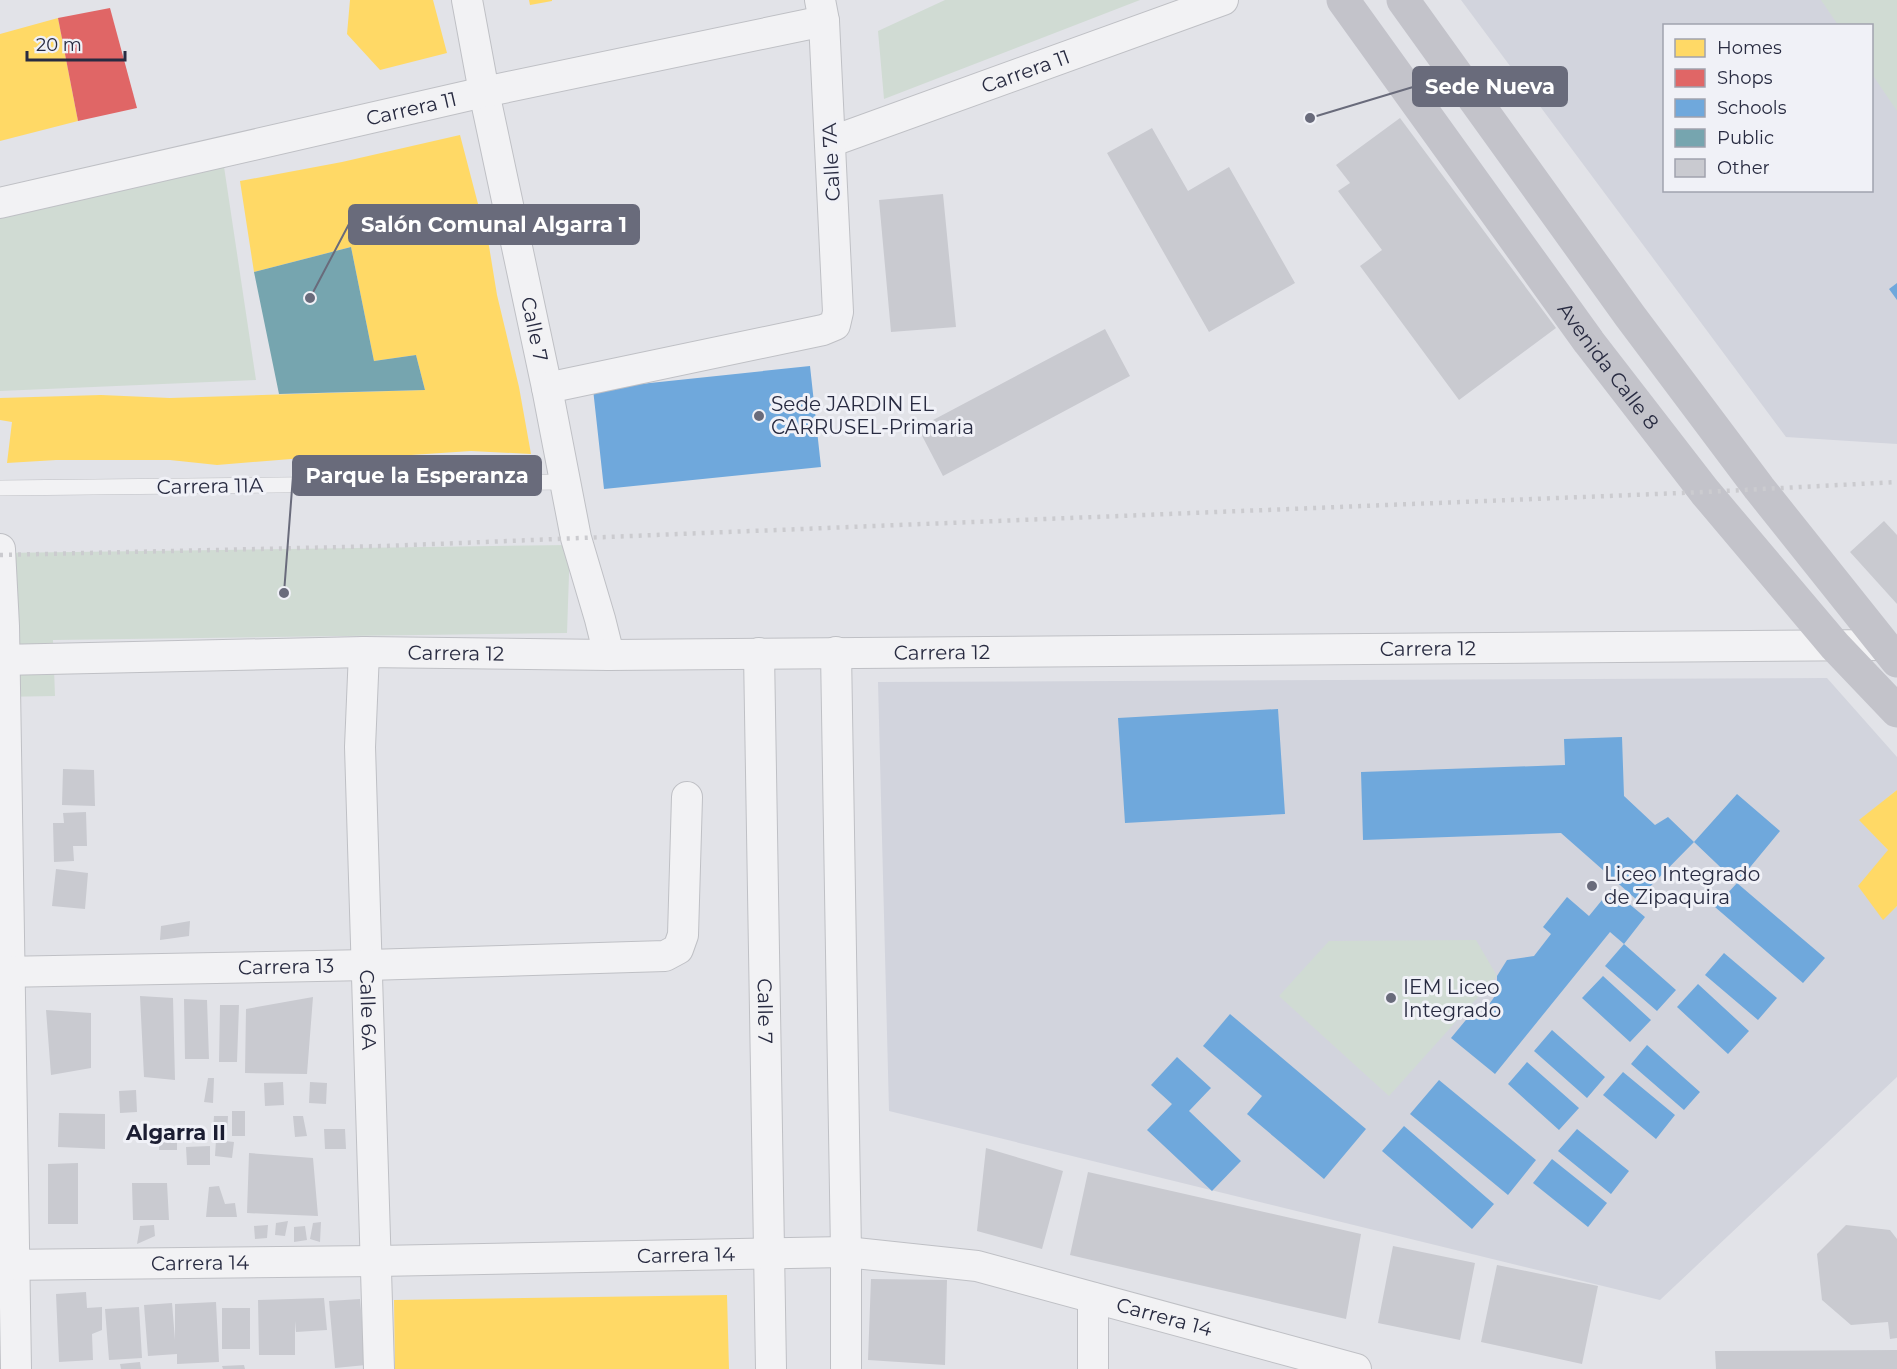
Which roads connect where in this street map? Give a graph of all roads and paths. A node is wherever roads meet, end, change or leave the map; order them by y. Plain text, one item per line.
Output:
1 (467, 0) edge
2 (1223, 0) edge
3 (1343, 0) edge
4 (1403, 0) edge
5 (822, 10) edge
6 (484, 92) junction
7 (830, 142) junction
8 (0, 204) edge
9 (547, 388) junction
10 (565, 482) junction
11 (0, 488) edge
12 (0, 549) edge
13 (1835, 645) junction
14 (364, 652) junction
15 (836, 652) junction
16 (759, 653) junction
17 (1890, 653) edge
18 (609, 655) junction
19 (3, 660) edge
20 (1897, 711) edge
21 (687, 797) dead end
22 (368, 965) junction
23 (5, 972) edge
24 (846, 1252) junction
25 (768, 1255) junction
26 (376, 1261) junction
27 (7, 1264) edge
28 (1092, 1298) junction
29 (1346, 1368) edge
30 (16, 1369) edge
31 (379, 1369) edge
32 (771, 1369) edge
33 (846, 1369) edge
34 (1093, 1369) edge

1 - 6 street, Calle 7
2 - 7 street, Carrera 11
3 - 13 main road, Avenida Calle 8
4 - 17 main road
5 - 6 street, Carrera 11
5 - 7 street, Calle 7A
6 - 8 street, Carrera 11
6 - 9 street, Calle 7
7 - 9 street, Calle 7A
9 - 10 street, Calle 7
10 - 11 lane, Carrera 11A
10 - 18 street, Calle 7
12 - 19 street
13 - 15 street, Carrera 12
13 - 17 street, Carrera 12
13 - 20 main road, Avenida Calle 8
14 - 18 street, Carrera 12
14 - 19 street, Carrera 12
14 - 22 street, Calle 6A
15 - 16 street, Carrera 12
15 - 24 street
16 - 18 street, Carrera 12
16 - 25 street, Calle 7
19 - 23 street
21 - 22 street, Carrera 13
22 - 23 street, Carrera 13
22 - 26 street, Calle 6A
23 - 27 street
24 - 25 street, Carrera 14
24 - 28 street, Carrera 14
24 - 33 street
25 - 26 street, Carrera 14
25 - 32 street, Calle 7
26 - 27 street, Carrera 14
26 - 31 street, Calle 6A
27 - 30 street
28 - 29 street, Carrera 14
28 - 34 street

